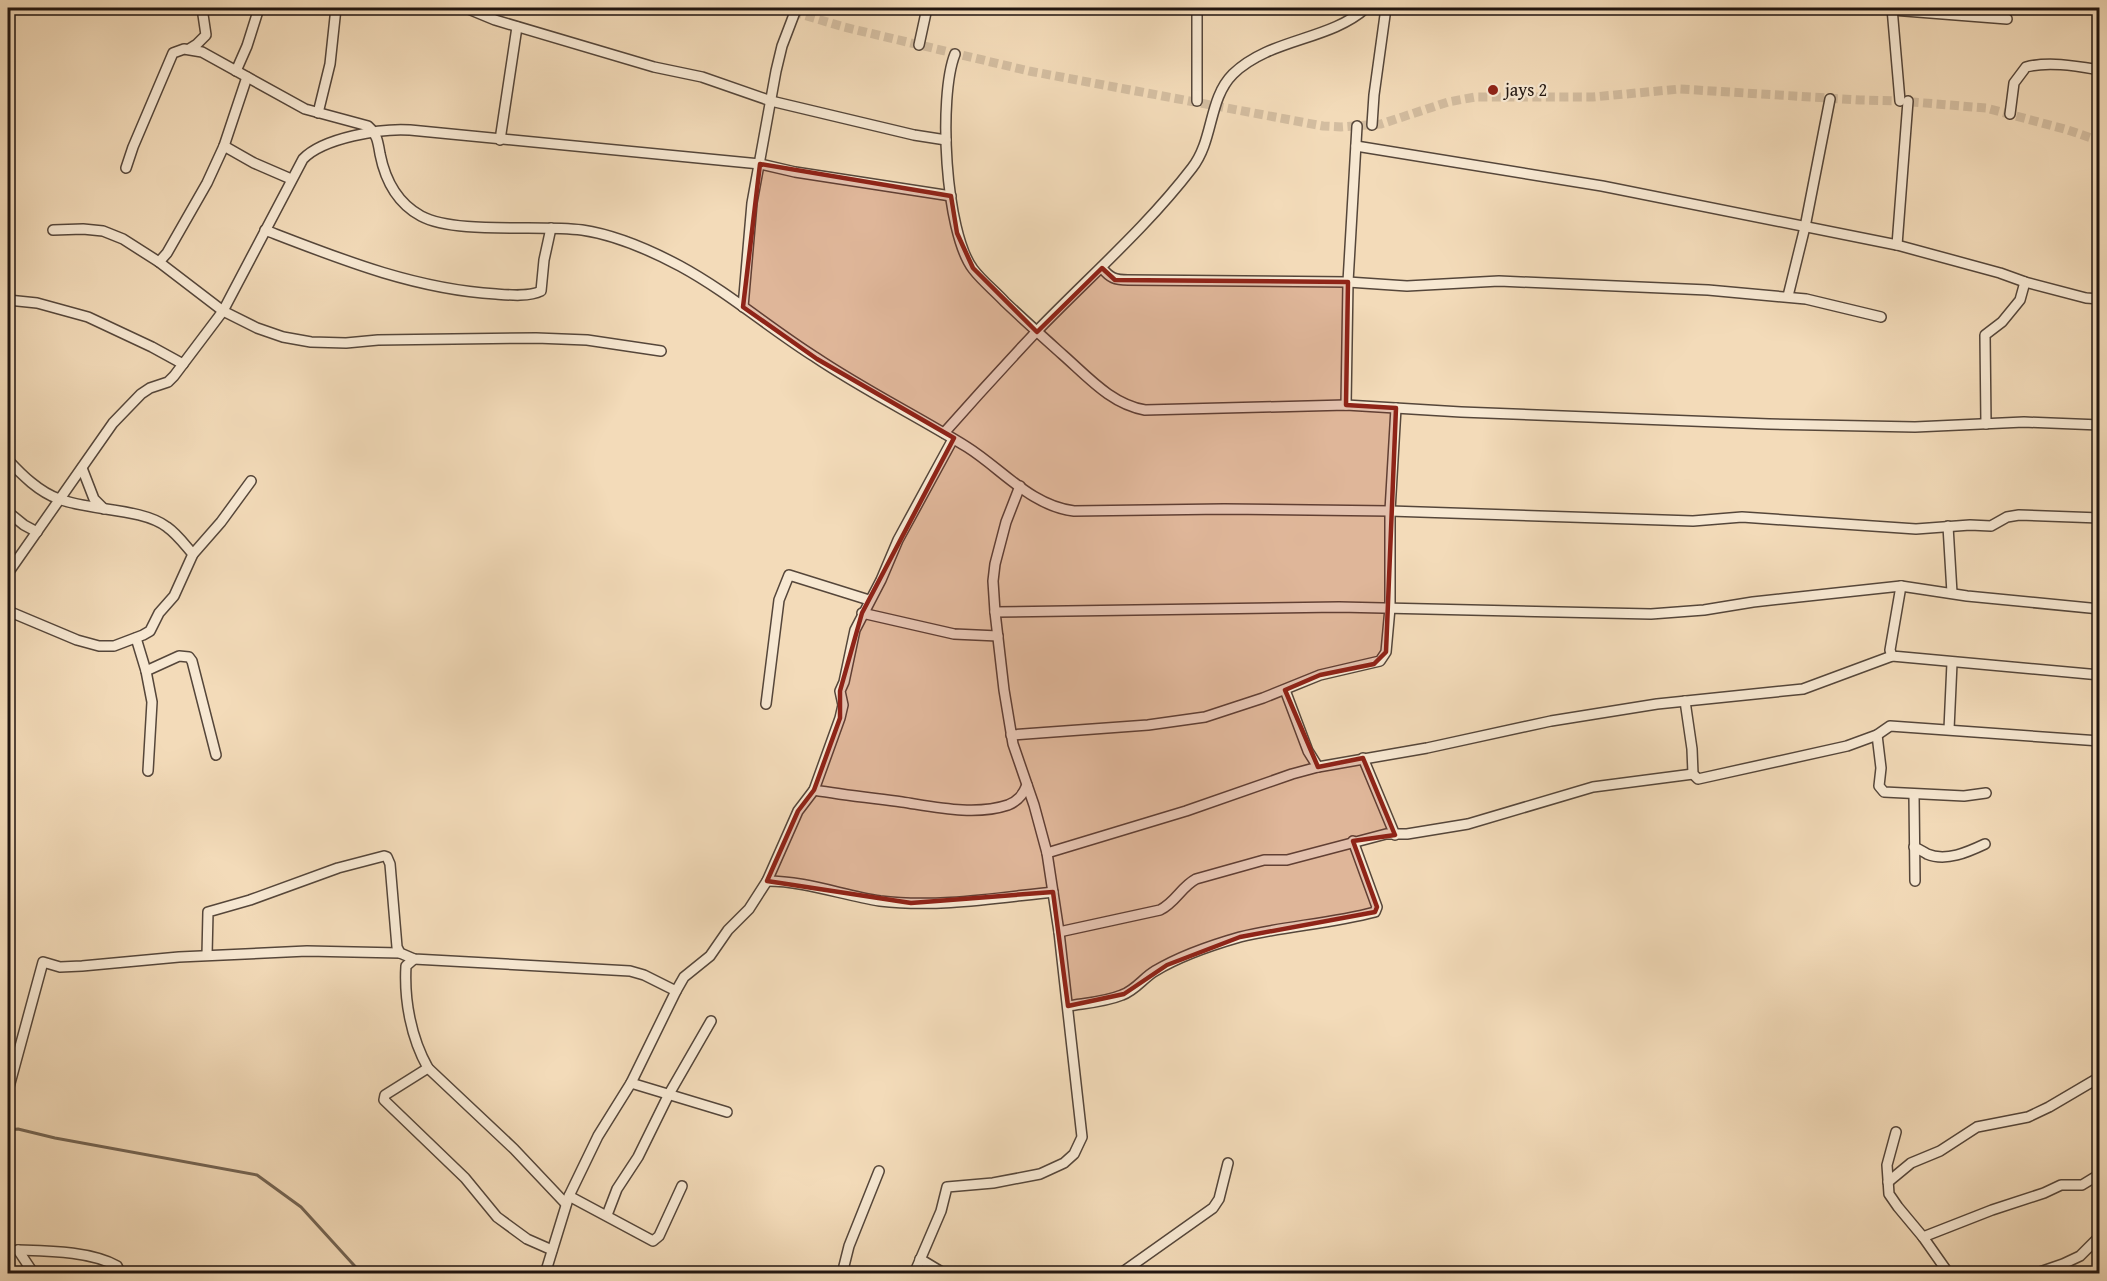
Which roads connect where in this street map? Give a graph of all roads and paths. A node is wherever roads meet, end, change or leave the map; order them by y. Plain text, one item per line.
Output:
1 (202, 8) edge
2 (259, 8) edge
3 (336, 8) edge
4 (466, 8) edge
5 (800, 8) edge
6 (927, 8) edge
7 (1197, 8) edge
8 (1366, 8) edge
9 (1386, 8) edge
10 (1892, 9) edge
11 (2007, 19) dead end
12 (517, 27) junction
13 (919, 45) dead end
14 (189, 49) junction
15 (955, 54) dead end
16 (2100, 70) edge
17 (236, 71) junction
18 (247, 77) junction
19 (1830, 99) dead end
20 (771, 101) junction
21 (1197, 101) dead end
22 (318, 113) junction
23 (2010, 114) dead end
24 (1372, 125) dead end
25 (1357, 126) dead end
26 (375, 133) junction
27 (500, 140) junction
28 (946, 140) junction
29 (224, 146) junction
30 (1356, 146) junction
31 (760, 164) junction
32 (126, 168) dead end
33 (291, 179) junction
34 (951, 196) junction
35 (1805, 227) junction
36 (551, 228) junction
37 (53, 230) dead end
38 (265, 230) junction
39 (1897, 245) junction
40 (159, 262) junction
41 (1102, 268) junction
42 (1348, 282) junction
43 (2025, 282) junction
44 (1788, 296) junction
45 (2100, 299) edge
46 (8, 300) edge
47 (743, 307) junction
48 (223, 311) junction
49 (1881, 316) dead end
50 (1037, 332) junction
51 (661, 351) dead end
52 (183, 364) junction
53 (1346, 405) junction
54 (1396, 408) junction
55 (1986, 424) junction
56 (2100, 425) edge
57 (944, 433) junction
58 (953, 439) junction
59 (8, 460) edge
60 (82, 468) junction
61 (251, 481) dead end
62 (1020, 486) junction
63 (60, 500) junction
64 (106, 510) junction
65 (1390, 511) junction
66 (8, 512) edge
67 (2100, 518) edge
68 (1948, 526) junction
69 (37, 532) junction
70 (193, 554) junction
71 (8, 573) edge
72 (1901, 586) junction
73 (1952, 593) junction
74 (869, 600) junction
75 (1390, 608) junction
76 (2100, 609) edge
77 (8, 611) edge
78 (995, 612) junction
79 (862, 613) junction
80 (998, 636) junction
81 (136, 638) junction
82 (1892, 656) junction
83 (1952, 663) junction
84 (146, 671) junction
85 (2100, 675) edge
86 (1285, 690) junction
87 (1685, 701) junction
88 (766, 704) dead end
89 (1949, 729) junction
90 (1011, 735) junction
91 (1877, 735) junction
92 (2100, 741) edge
93 (216, 755) dead end
94 (1363, 758) junction
95 (1318, 767) junction
96 (148, 771) dead end
97 (1693, 774) junction
98 (1027, 785) junction
99 (814, 790) junction
100 (1986, 794) dead end
101 (1914, 795) junction
102 (1395, 835) junction
103 (1353, 841) junction
104 (1985, 844) dead end
105 (1914, 848) junction
106 (1047, 853) junction
107 (767, 881) junction
108 (1916, 881) dead end
109 (1053, 892) junction
110 (1059, 932) junction
111 (400, 952) junction
112 (207, 955) junction
113 (414, 959) junction
114 (676, 990) junction
115 (1068, 1006) junction
116 (711, 1021) dead end
117 (428, 1068) junction
118 (2100, 1077) edge
119 (631, 1083) junction
120 (9, 1087) edge
121 (669, 1095) junction
122 (727, 1112) dead end
123 (1896, 1132) dead end
124 (1228, 1163) dead end
125 (879, 1171) dead end
126 (2100, 1174) edge
127 (1888, 1182) junction
128 (682, 1186) dead end
129 (568, 1200) junction
130 (607, 1215) junction
131 (1923, 1236) junction
132 (2100, 1236) edge
133 (552, 1250) junction
134 (921, 1259) junction
135 (34, 1274) edge
136 (118, 1274) edge
137 (545, 1274) edge
138 (842, 1274) edge
139 (914, 1274) edge
140 (945, 1274) edge
141 (1120, 1274) edge
142 (1949, 1274) edge
143 (2034, 1274) edge

1 - 14 street
2 - 17 street
3 - 22 street
4 - 12 street
5 - 20 street
6 - 13 street
7 - 21 street
8 - 41 street
9 - 24 street
10 - 11 street
10 - 39 street
12 - 20 street
12 - 27 street
14 - 17 street
14 - 32 street
15 - 28 street
16 - 23 street
17 - 18 street
18 - 22 street
18 - 29 street
19 - 35 street
20 - 28 street
20 - 31 street
22 - 26 street
25 - 30 street
26 - 27 street
26 - 33 street
26 - 36 street
27 - 31 street
28 - 34 street
29 - 33 street
29 - 40 street
30 - 35 street
30 - 42 street
31 - 34 street
31 - 47 street
33 - 38 street
34 - 50 street
35 - 39 street
35 - 44 street
36 - 38 street
36 - 47 street
37 - 40 street
38 - 48 street
39 - 43 street
40 - 48 street
41 - 42 street
41 - 50 street
42 - 44 street
42 - 53 street
43 - 45 street
43 - 55 street
44 - 49 street
46 - 52 street
47 - 57 street
48 - 51 street
48 - 52 street
50 - 53 street
50 - 57 street
52 - 60 street
53 - 54 street
54 - 55 street
54 - 65 street
55 - 56 street
57 - 58 street
58 - 62 street
58 - 74 street
59 - 63 street
60 - 63 street
60 - 64 street
61 - 70 street
62 - 65 street
62 - 78 street
63 - 64 street
63 - 69 street
64 - 70 street
65 - 68 street
65 - 75 street
66 - 69 street
67 - 68 street
68 - 73 street
69 - 71 street
70 - 81 street
72 - 73 street
72 - 75 street
72 - 82 street
73 - 76 street
74 - 79 street
74 - 88 street
75 - 78 street
75 - 86 street
77 - 81 street
78 - 80 street
79 - 80 street
79 - 99 street
80 - 90 street
81 - 84 street
82 - 83 street
82 - 87 street
83 - 85 street
83 - 89 street
84 - 93 street
84 - 96 street
86 - 90 street
86 - 95 street
87 - 94 street
87 - 97 street
89 - 91 street
89 - 92 street
90 - 98 street
91 - 97 street
91 - 101 street
94 - 95 street
94 - 102 street
95 - 106 street
97 - 102 street
98 - 99 street
98 - 106 street
99 - 107 street
100 - 101 street
101 - 105 street
102 - 103 street
103 - 110 street
103 - 115 street
104 - 105 street
105 - 108 street
106 - 109 street
107 - 109 street
107 - 114 street
109 - 110 street
110 - 115 street
111 - 112 street
111 - 112 street
111 - 113 street
112 - 120 street
113 - 114 street
113 - 117 street
114 - 119 street
115 - 134 street
116 - 121 street
117 - 129 street
117 - 133 street
118 - 127 street
119 - 121 street
119 - 129 street
121 - 122 street
121 - 130 street
123 - 127 street
124 - 141 street
125 - 138 street
126 - 131 street
127 - 131 street
128 - 130 street
129 - 130 street
129 - 133 street
131 - 142 street
132 - 143 street
133 - 137 street
134 - 139 street
134 - 140 street
135 - 136 street

